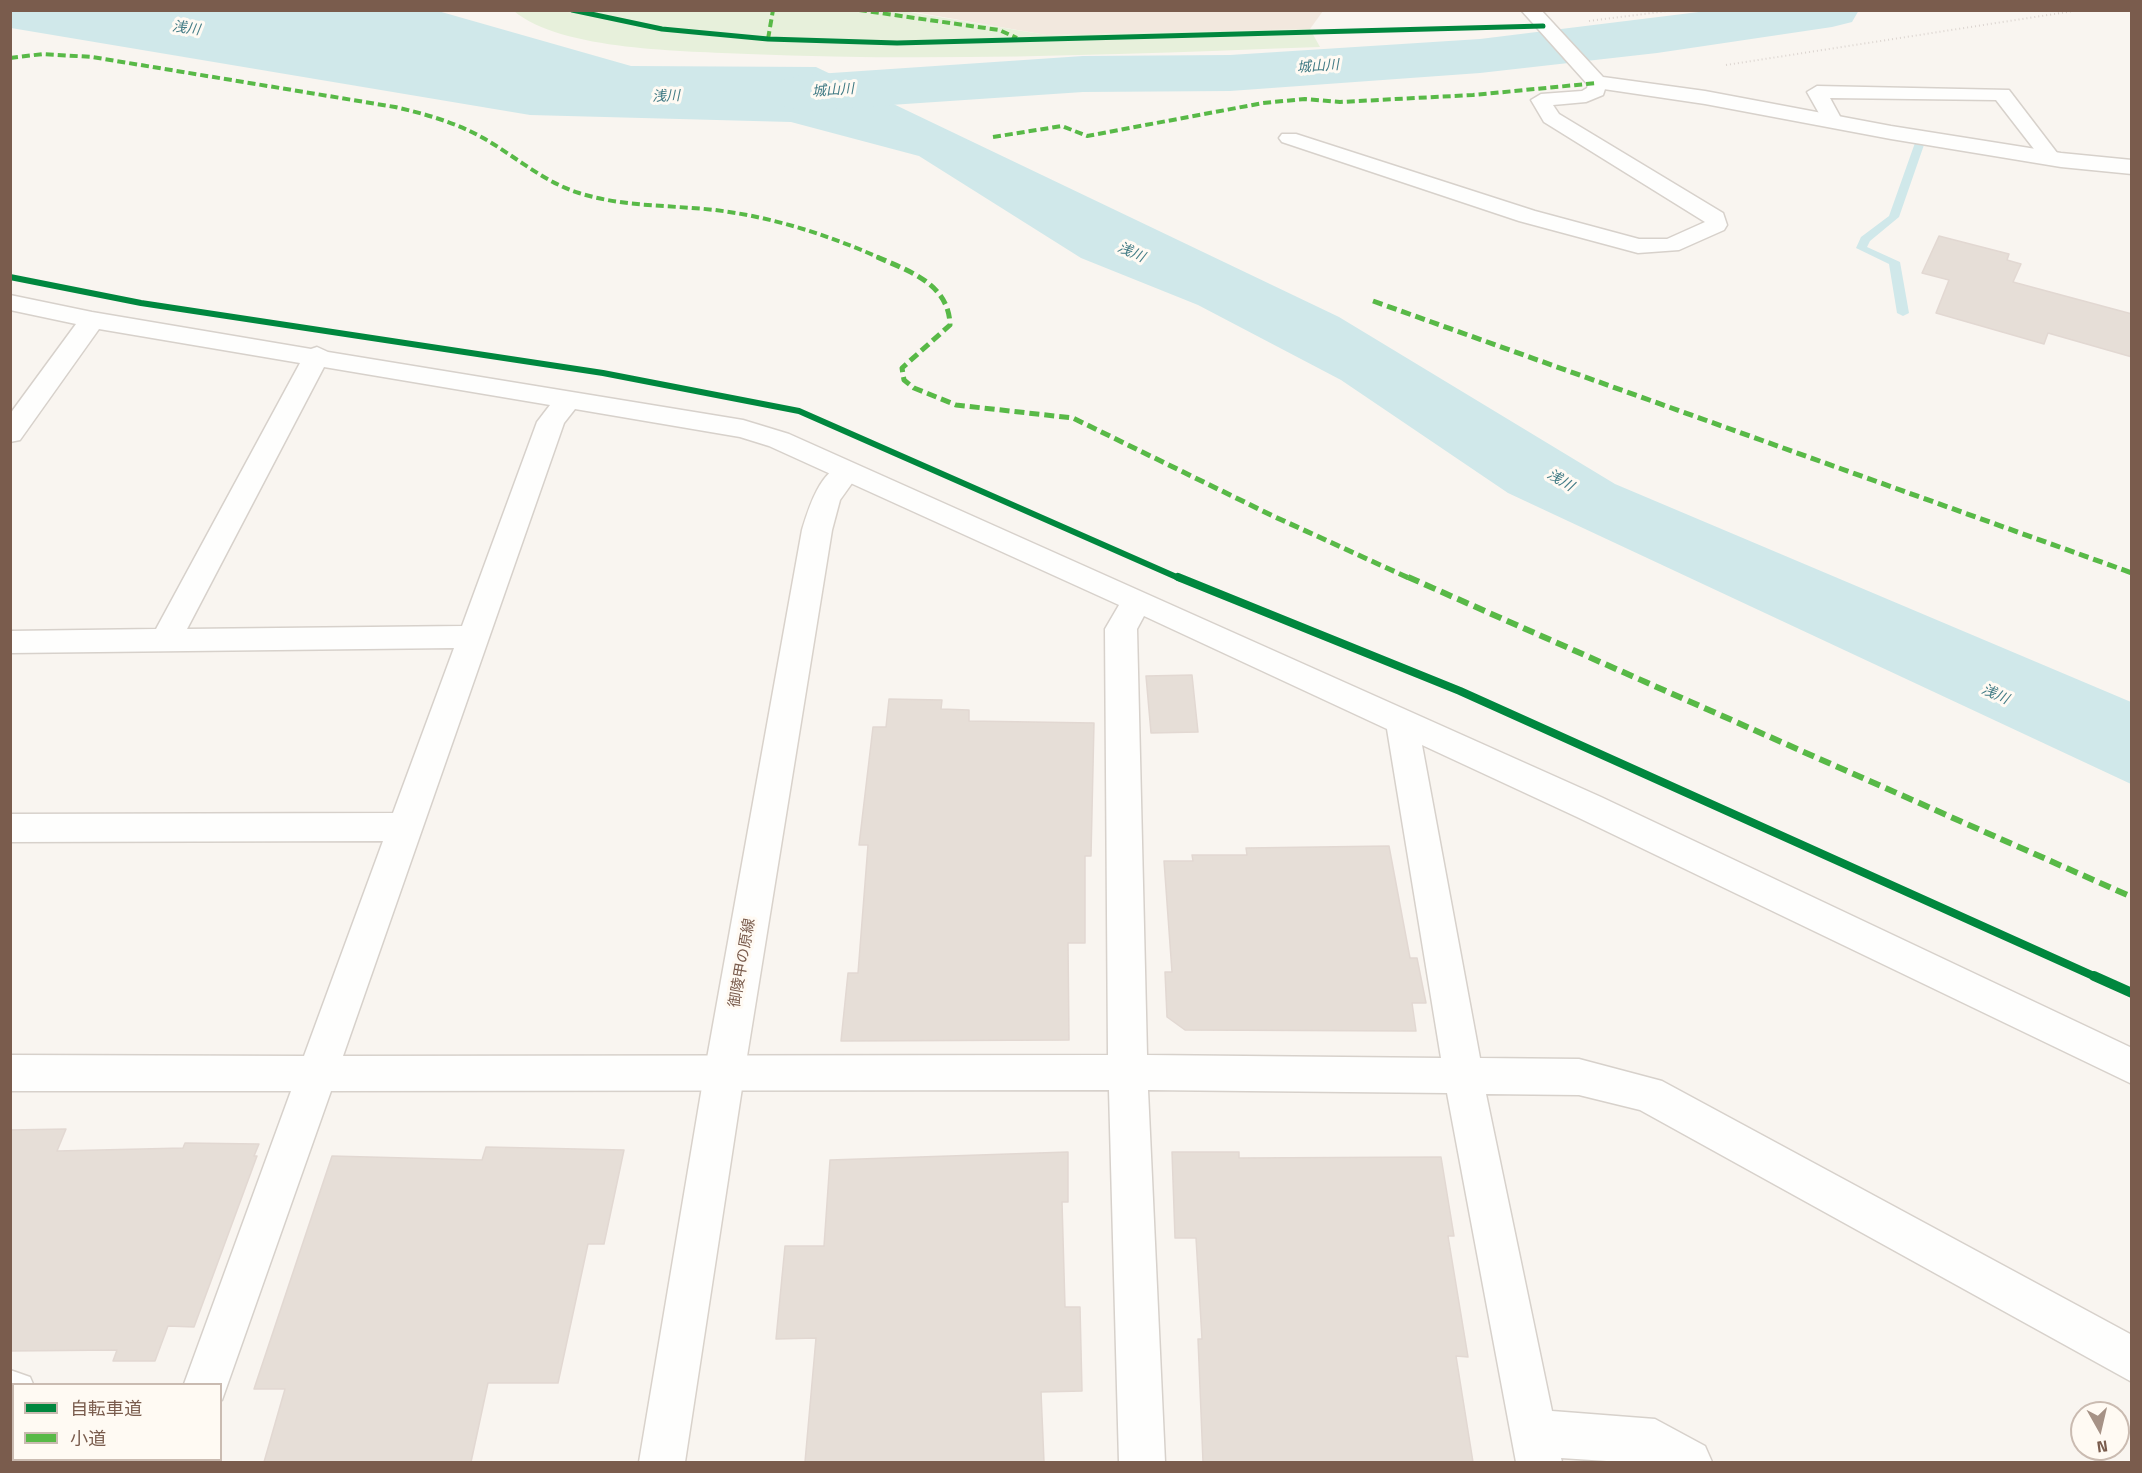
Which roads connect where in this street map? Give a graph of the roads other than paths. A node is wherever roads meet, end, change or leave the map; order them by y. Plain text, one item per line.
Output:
1 (1536, 18) edge
2 (1594, 81) junction
3 (1832, 120) junction
4 (1288, 138) dead end
5 (2051, 158) junction
6 (2132, 167) edge
7 (10, 302) edge
8 (92, 320) junction
9 (317, 356) junction
10 (569, 399) junction
11 (10, 434) edge
12 (846, 472) junction
13 (1140, 602) junction
14 (473, 637) junction
15 (165, 641) junction
16 (10, 642) edge
17 (1402, 723) junction
18 (405, 827) junction
19 (10, 828) edge
20 (2132, 1067) edge
21 (1128, 1072) junction
22 (10, 1073) edge
23 (317, 1074) junction
24 (724, 1075) junction
25 (1463, 1075) junction
26 (2132, 1360) edge
27 (206, 1383) edge
28 (1536, 1448) edge
29 (662, 1462) edge
30 (1142, 1462) edge
31 (1689, 1462) edge

1 - 2 street
2 - 3 street
2 - 4 lane
3 - 5 street
3 - 5 lane
5 - 6 street
7 - 8 street
8 - 9 street
8 - 11 street
9 - 10 street
9 - 15 street
10 - 12 street
10 - 14 street
12 - 13 street
12 - 24 street, 御陵甲の原線
13 - 17 street
13 - 21 street
14 - 15 street
14 - 18 street
15 - 16 street
17 - 20 street
17 - 25 street
18 - 19 street
18 - 23 street
21 - 24 street
21 - 25 street
21 - 30 street
22 - 23 street
23 - 24 street
23 - 27 street
24 - 29 street, 御陵甲の原線
25 - 26 street
25 - 28 street
28 - 31 street

